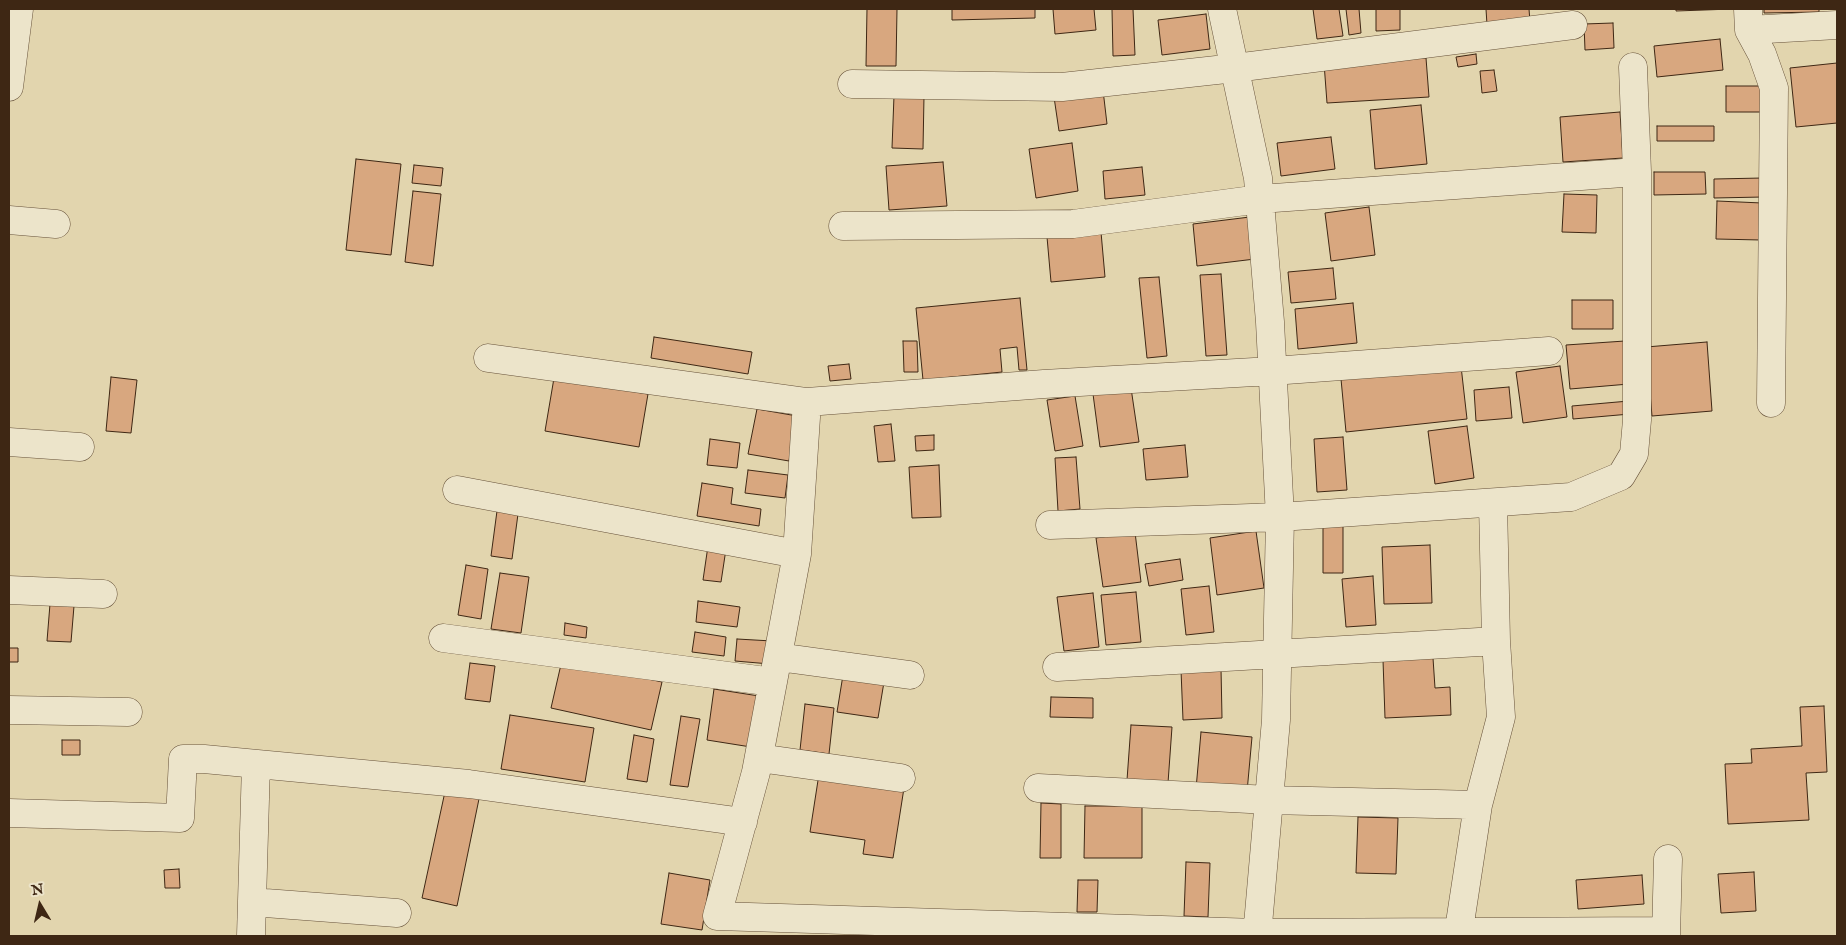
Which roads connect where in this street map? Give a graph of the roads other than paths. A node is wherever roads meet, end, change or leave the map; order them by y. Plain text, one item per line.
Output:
1 (19, 9) edge
2 (1222, 9) edge
3 (1748, 19) edge
4 (1573, 25) dead end
5 (1837, 25) edge
6 (1633, 67) dead end
7 (1235, 68) junction
8 (852, 84) dead end
9 (9, 87) edge
10 (1637, 172) junction
11 (1260, 198) junction
12 (9, 220) edge
13 (56, 224) dead end
14 (843, 226) dead end
15 (1549, 351) dead end
16 (488, 358) dead end
17 (1272, 371) junction
18 (807, 402) junction
19 (1770, 403) dead end
20 (9, 442) edge
21 (80, 447) dead end
22 (457, 490) dead end
23 (1493, 502) junction
24 (1280, 517) junction
25 (1050, 525) dead end
26 (798, 554) junction
27 (9, 590) edge
28 (103, 594) dead end
29 (443, 638) dead end
30 (1496, 641) junction
31 (1278, 652) junction
32 (1057, 667) dead end
33 (776, 670) junction
34 (910, 675) dead end
35 (9, 710) edge
36 (128, 712) dead end
37 (759, 758) junction
38 (256, 764) junction
39 (901, 778) dead end
40 (1038, 788) dead end
41 (1269, 800) junction
42 (1478, 805) junction
43 (9, 813) edge
44 (742, 822) junction
45 (1668, 859) dead end
46 (252, 902) junction
47 (397, 913) dead end
48 (964, 930) edge
49 (1458, 934) edge
50 (1666, 934) edge
51 (1257, 935) edge
52 (251, 936) edge

1 - 9 street
2 - 7 street
3 - 5 street
3 - 19 street
4 - 7 street
6 - 10 street
7 - 8 street
7 - 11 street
10 - 11 street
10 - 23 street
11 - 14 street
11 - 17 street
12 - 13 street
15 - 17 street
16 - 18 street
17 - 18 street
17 - 24 street
18 - 26 street
20 - 21 street
22 - 26 street
23 - 24 street
23 - 30 street
24 - 25 street
24 - 31 street
26 - 33 street
27 - 28 street
29 - 33 street
30 - 31 street
30 - 42 street
31 - 32 street
31 - 41 street
33 - 34 street
33 - 37 street
35 - 36 street
37 - 39 street
37 - 44 street
38 - 43 street
38 - 44 street
38 - 46 street
40 - 41 street
41 - 42 street
41 - 51 street
42 - 49 street
44 - 48 street
45 - 50 street
46 - 47 street
46 - 52 street
48 - 51 street
49 - 50 street
49 - 51 street

